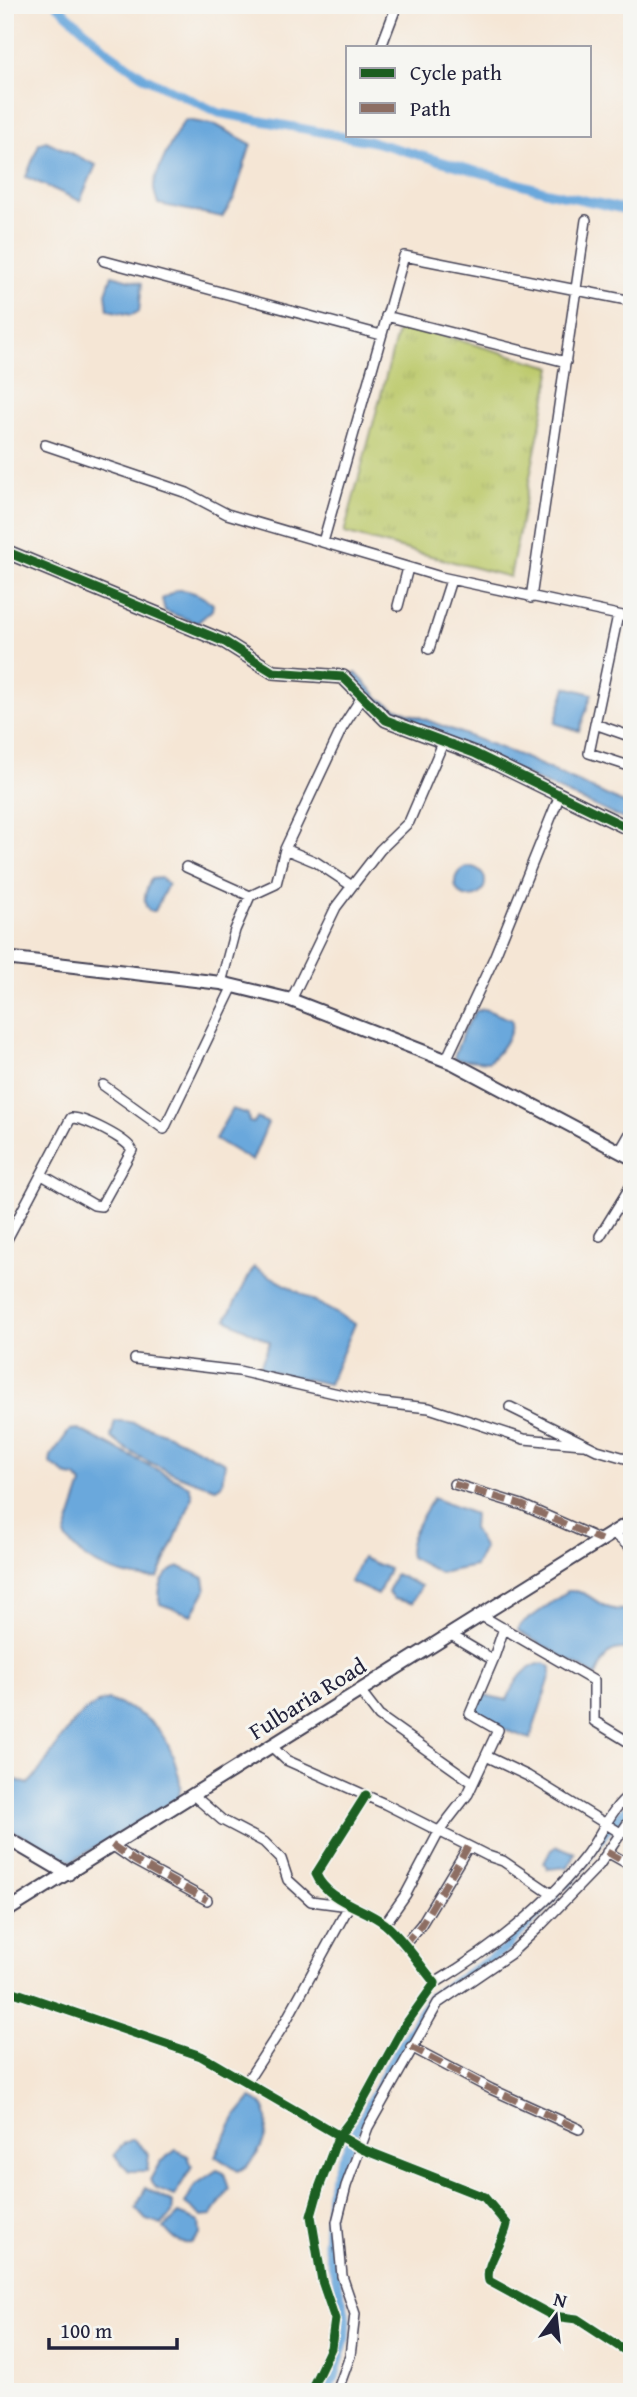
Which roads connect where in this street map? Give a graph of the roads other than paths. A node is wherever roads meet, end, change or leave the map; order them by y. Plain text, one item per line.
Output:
1 (397, 5) edge
2 (381, 46) edge
3 (586, 220) dead end
4 (104, 261) dead end
5 (576, 291) junction
6 (632, 301) edge
7 (386, 316) junction
8 (381, 335) junction
9 (566, 362) junction
10 (45, 445) dead end
11 (323, 542) junction
12 (5, 551) edge
13 (408, 568) junction
14 (451, 580) junction
15 (531, 598) junction
16 (398, 606) dead end
17 (618, 615) junction
18 (632, 618) edge
19 (429, 649) dead end
20 (362, 697) junction
21 (596, 724) junction
22 (632, 737) edge
23 (443, 743) junction
24 (632, 767) edge
25 (560, 795) junction
26 (632, 830) edge
27 (285, 849) junction
28 (186, 867) dead end
29 (352, 886) junction
30 (250, 896) junction
31 (5, 958) edge
32 (227, 985) junction
33 (291, 1000) junction
34 (446, 1060) junction
35 (103, 1086) dead end
36 (632, 1130) edge
37 (620, 1151) junction
38 (632, 1158) edge
39 (42, 1175) junction
40 (632, 1184) edge
41 (600, 1236) dead end
42 (5, 1243) edge
43 (135, 1359) dead end
44 (510, 1407) dead end
45 (582, 1444) junction
46 (632, 1460) edge
47 (454, 1484) dead end
48 (632, 1521) edge
49 (607, 1537) junction
50 (632, 1549) edge
51 (482, 1616) junction
52 (504, 1628) junction
53 (451, 1635) junction
54 (493, 1660) junction
55 (359, 1690) junction
56 (632, 1744) edge
57 (270, 1745) junction
58 (486, 1756) junction
59 (472, 1782) junction
60 (632, 1793) edge
61 (192, 1794) junction
62 (366, 1796) junction
63 (632, 1817) edge
64 (604, 1823) junction
65 (440, 1830) junction
66 (619, 1832) junction
67 (5, 1837) edge
68 (112, 1845) junction
69 (468, 1847) junction
70 (607, 1852) junction
71 (632, 1866) edge
72 (68, 1874) junction
73 (550, 1893) junction
74 (207, 1900) dead end
75 (349, 1906) junction
76 (7, 1914) edge
77 (385, 1924) junction
78 (404, 1945) junction
79 (435, 1983) junction
80 (5, 1989) edge
81 (411, 2047) junction
82 (248, 2080) junction
83 (579, 2129) dead end
84 (338, 2137) junction
85 (362, 2149) junction
86 (632, 2355) edge
87 (310, 2392) edge
88 (337, 2392) edge

1 - 2 street
3 - 5 street
4 - 8 street
5 - 6 street
5 - 7 street
5 - 9 street
7 - 8 street
7 - 9 street
8 - 11 street
9 - 15 street
10 - 11 street
11 - 13 street
12 - 20 street
13 - 14 street
13 - 16 street
14 - 15 street
14 - 19 street
15 - 17 street
17 - 18 street
17 - 21 street
20 - 23 street
20 - 27 street
21 - 22 street
21 - 24 street
23 - 25 street
23 - 29 street
25 - 26 street
25 - 34 street
27 - 29 street
27 - 30 street
28 - 30 street
29 - 33 street
30 - 32 street
31 - 32 street
32 - 33 street
32 - 35 street
33 - 34 street
34 - 37 street
36 - 37 street
37 - 38 street
39 - 39 street
39 - 42 street
40 - 41 street
43 - 45 street
44 - 45 street
45 - 46 street
47 - 49 street
48 - 49 street, Fulbaria Road
49 - 50 street
49 - 51 street, Fulbaria Road
51 - 52 street
51 - 53 street, Fulbaria Road
52 - 54 street
52 - 56 street
53 - 54 street
53 - 55 street, Fulbaria Road
54 - 58 street
55 - 57 street, Fulbaria Road
55 - 59 street
57 - 61 street, Fulbaria Road
57 - 62 street
58 - 59 street
58 - 64 street
59 - 65 street
60 - 64 street
61 - 68 street, Fulbaria Road
61 - 75 street
62 - 65 street
62 - 75 street
63 - 66 street
64 - 66 street
64 - 73 street
65 - 69 street
65 - 77 street
66 - 70 street
67 - 72 street
68 - 72 street, Fulbaria Road
68 - 74 street
69 - 73 street
69 - 78 street
70 - 71 street
70 - 81 street
72 - 76 street, Fulbaria Road
73 - 79 street
75 - 77 street
75 - 82 street
77 - 78 street
78 - 79 street
79 - 84 street
80 - 82 street
81 - 83 street
81 - 85 street
82 - 84 street
84 - 85 street
84 - 87 street
85 - 86 street
85 - 88 street

